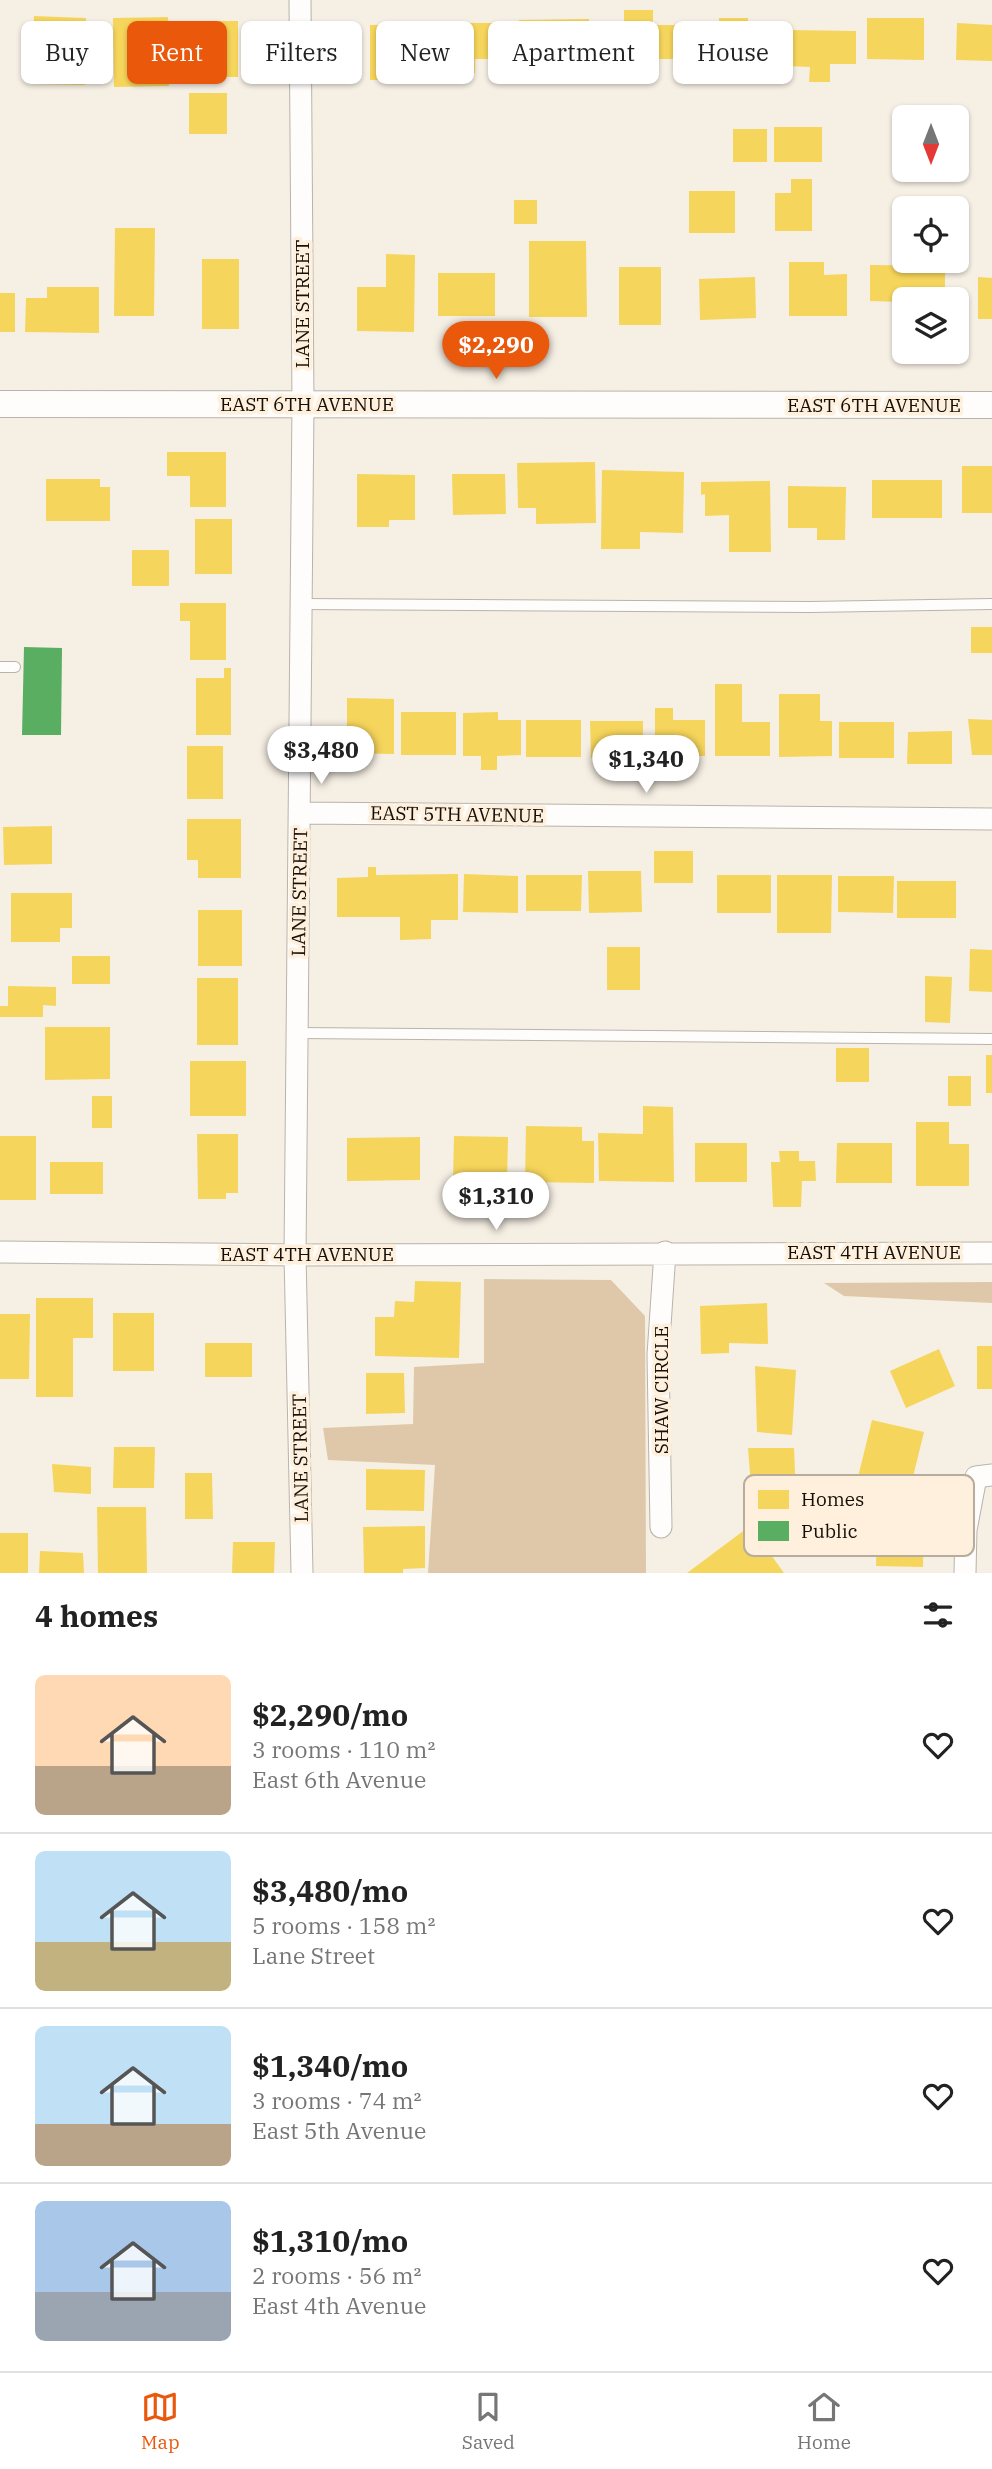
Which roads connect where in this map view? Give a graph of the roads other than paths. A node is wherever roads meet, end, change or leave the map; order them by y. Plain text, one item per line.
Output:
1 (300, 0) edge
2 (0, 404) edge
3 (303, 404) junction
4 (992, 405) edge
5 (302, 604) junction
6 (992, 604) edge
7 (0, 667) edge
8 (15, 667) dead end
9 (300, 813) junction
10 (992, 819) edge
11 (298, 1033) junction
12 (992, 1038) edge
13 (0, 1252) edge
14 (665, 1252) junction
15 (992, 1253) edge
16 (295, 1255) junction
17 (984, 1476) edge
18 (974, 1506) edge
19 (661, 1527) dead end
20 (302, 1573) edge

1 - 3 street, LANE STREET
2 - 3 street, EAST 6TH AVENUE
3 - 4 street, EAST 6TH AVENUE
3 - 5 street, LANE STREET
5 - 6 lane
5 - 9 street, LANE STREET
7 - 8 lane
9 - 10 street, EAST 5TH AVENUE
9 - 11 street, LANE STREET
11 - 12 lane
11 - 16 street, LANE STREET
13 - 16 street, EAST 4TH AVENUE
14 - 15 street, EAST 4TH AVENUE
14 - 16 street, EAST 4TH AVENUE
14 - 19 street, SHAW CIRCLE
16 - 20 street, LANE STREET
17 - 18 street

